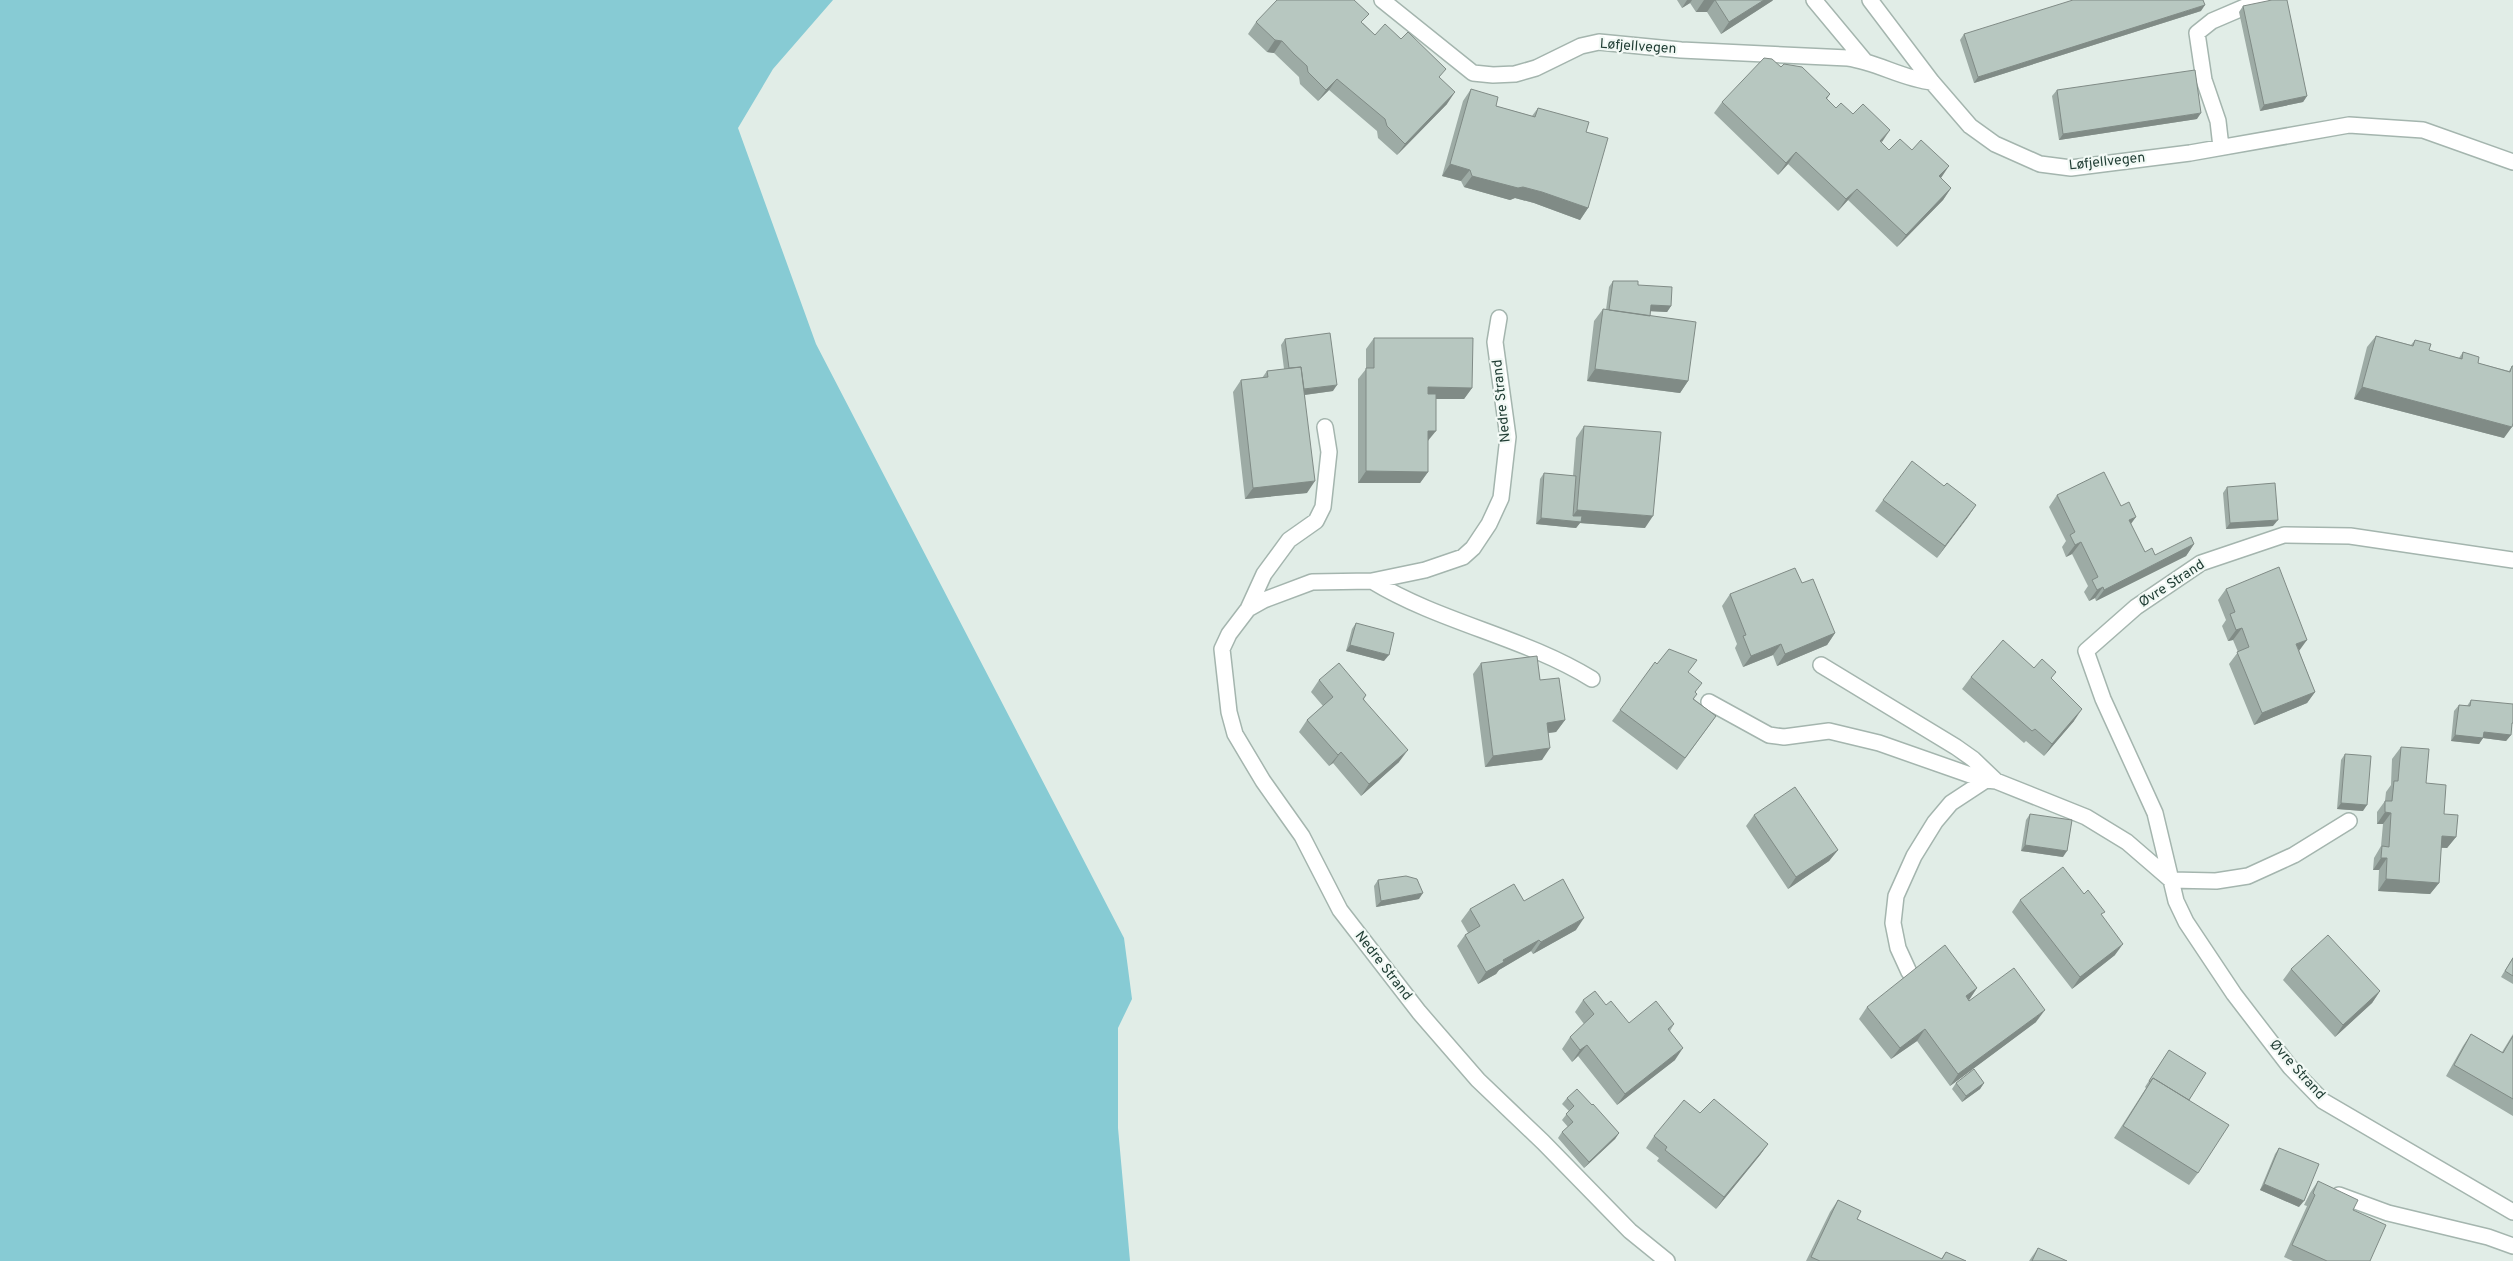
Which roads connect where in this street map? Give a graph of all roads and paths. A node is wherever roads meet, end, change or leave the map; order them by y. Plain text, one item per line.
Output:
1 (1382, 0) edge
2 (1814, 0) edge
3 (1870, 0) edge
4 (2261, 0) edge
5 (1864, 60) junction
6 (1932, 82) junction
7 (2222, 147) junction
8 (2513, 162) edge
9 (1499, 318) dead end
10 (1325, 427) dead end
11 (2513, 560) edge
12 (1372, 580) junction
13 (1248, 609) junction
14 (1821, 665) dead end
15 (1592, 679) dead end
16 (1709, 702) dead end
17 (1996, 782) junction
18 (2348, 821) dead end
19 (2171, 880) junction
20 (1909, 972) edge
21 (2322, 1189) edge
22 (2513, 1212) edge
23 (2513, 1246) edge
24 (1667, 1261) edge

1 - 5 street, Løfjellvegen
2 - 5 street, Løfjellvegen
3 - 6 street, Løfjellvegen
4 - 7 street
5 - 6 street, Løfjellvegen
6 - 7 street, Løfjellvegen
7 - 8 street, Løfjellvegen
9 - 12 street, Nedre Strand
10 - 13 street, Nedre Strand
11 - 19 street, Øvre Strand
12 - 13 street, Nedre Strand
12 - 15 street
13 - 24 street, Nedre Strand
14 - 17 street
16 - 17 street
17 - 19 street
17 - 20 street
18 - 19 street
19 - 22 street, Øvre Strand
21 - 23 street

